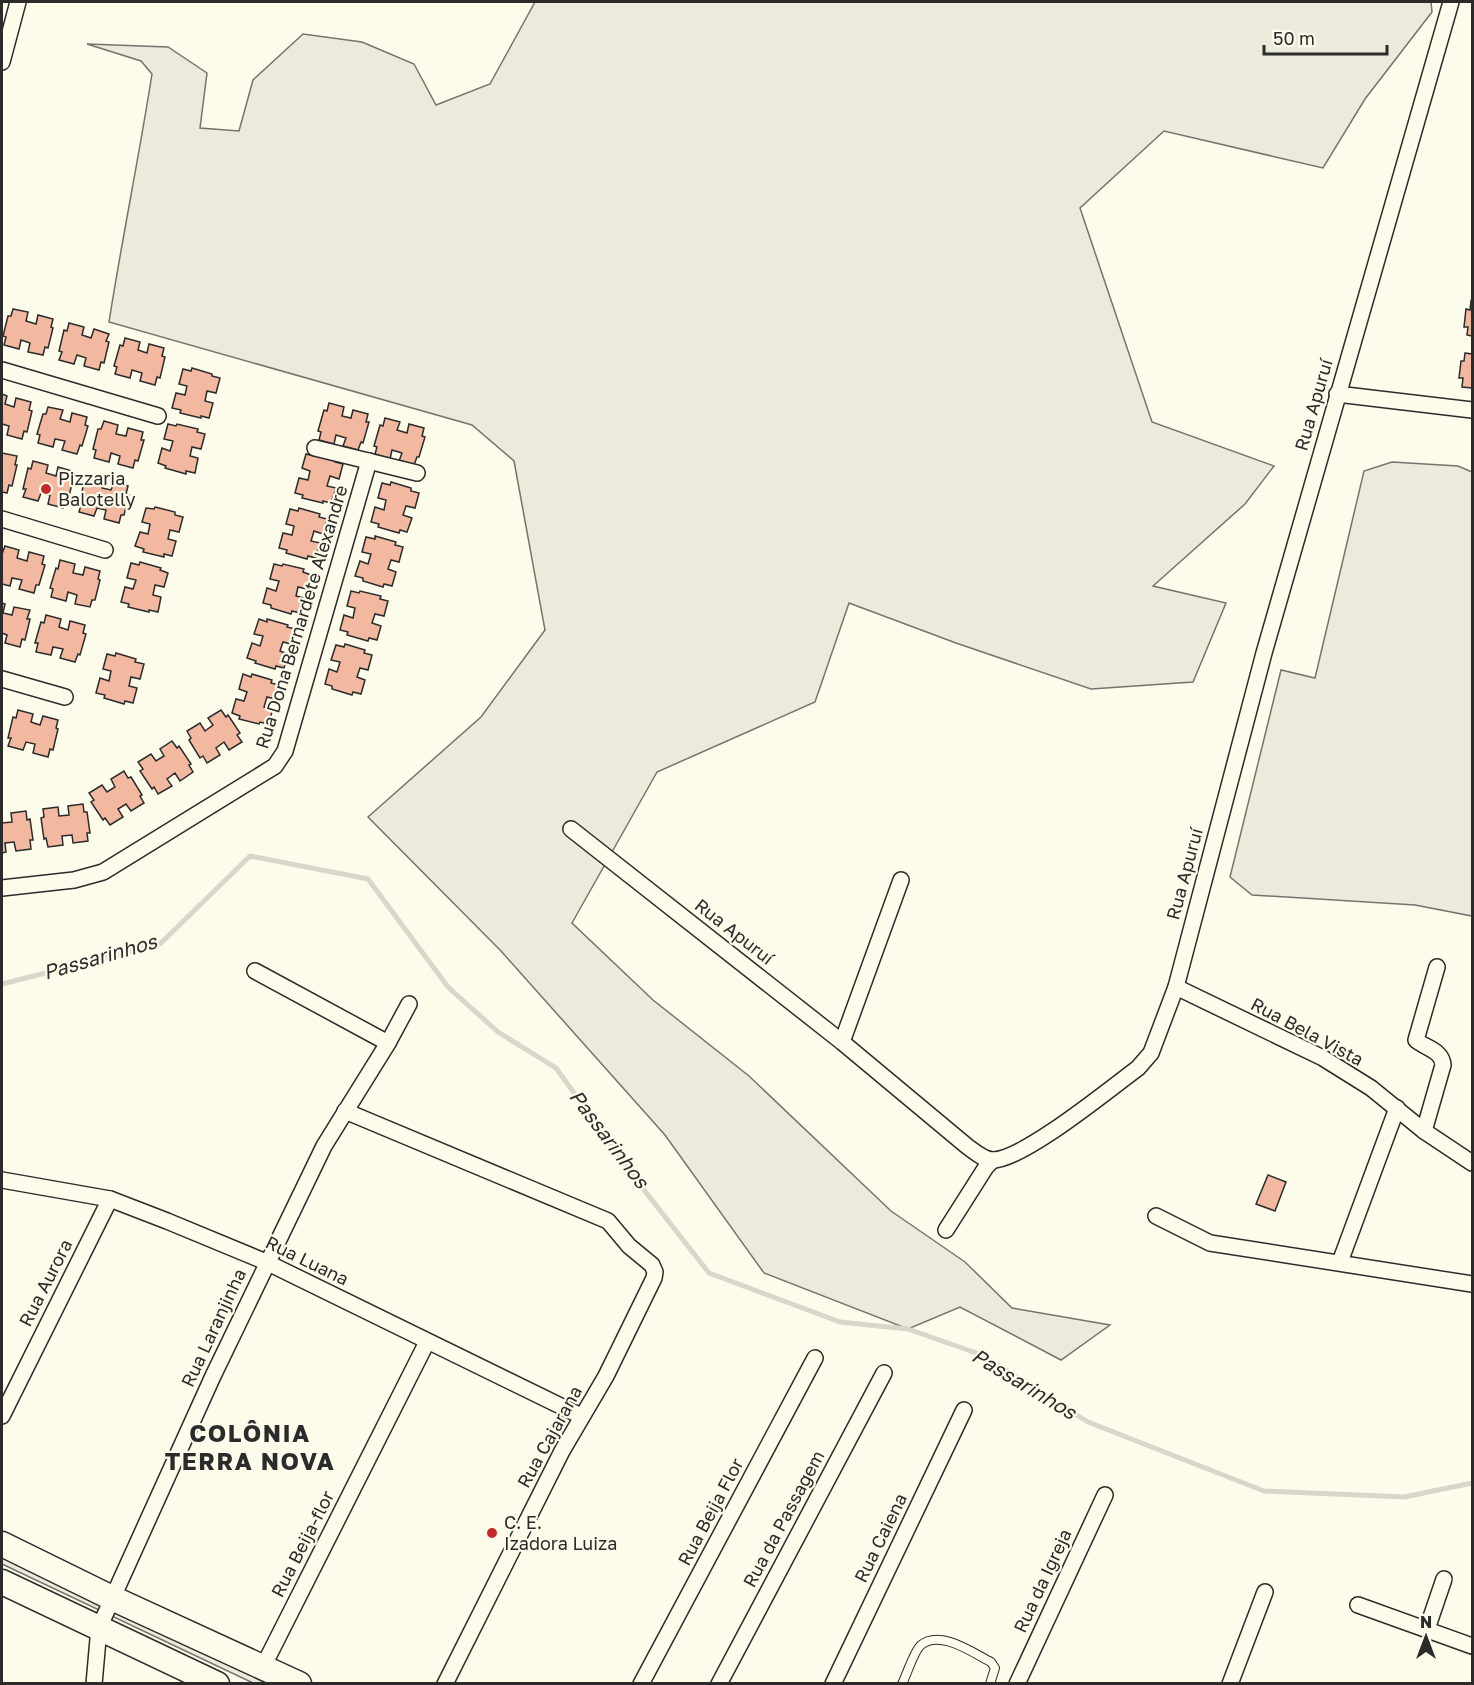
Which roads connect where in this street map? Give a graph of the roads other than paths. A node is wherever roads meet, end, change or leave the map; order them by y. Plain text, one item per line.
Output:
1 (18, 2) edge
2 (1451, 2) edge
3 (2, 62) edge
4 (2, 370) edge
5 (1337, 394) junction
6 (1473, 410) edge
7 (158, 416) dead end
8 (315, 448) dead end
9 (369, 461) junction
10 (417, 473) dead end
11 (2, 519) edge
12 (105, 550) dead end
13 (2, 679) edge
14 (65, 697) dead end
15 (571, 829) dead end
16 (901, 880) dead end
17 (2, 888) edge
18 (1437, 967) dead end
19 (255, 971) dead end
20 (1176, 987) junction
21 (409, 1004) dead end
22 (842, 1042) junction
23 (388, 1043) junction
24 (1397, 1108) junction
25 (345, 1111) junction
26 (1424, 1131) junction
27 (993, 1160) junction
28 (1473, 1163) edge
29 (2, 1180) edge
30 (110, 1199) junction
31 (1156, 1216) dead end
32 (946, 1230) dead end
33 (266, 1262) junction
34 (1340, 1262) junction
35 (1473, 1284) edge
36 (427, 1342) junction
37 (815, 1358) dead end
38 (884, 1373) dead end
39 (964, 1410) dead end
40 (2, 1416) edge
41 (581, 1416) junction
42 (1105, 1496) dead end
43 (2, 1544) edge
44 (1444, 1579) dead end
45 (2, 1582) edge
46 (1265, 1592) dead end
47 (112, 1598) junction
48 (1358, 1605) dead end
49 (99, 1628) junction
50 (1427, 1629) junction
51 (1473, 1646) edge
52 (263, 1667) junction
53 (94, 1683) edge
54 (217, 1683) edge
55 (299, 1683) edge
56 (445, 1683) edge
57 (640, 1683) edge
58 (719, 1683) edge
59 (833, 1683) edge
60 (902, 1683) edge
61 (990, 1683) edge
62 (1017, 1683) edge
63 (1230, 1683) edge

1 - 3 street
2 - 5 street, Rua Apuruí
4 - 7 street
5 - 6 street
5 - 20 street, Rua Apuruí
8 - 9 street
9 - 10 street
9 - 17 street, Rua Dona Bernardete Alexandre
11 - 12 street
13 - 14 street
15 - 22 street, Rua Apuruí
16 - 22 street
18 - 26 street
19 - 23 street
20 - 24 street, Rua Bela Vista
20 - 27 street, Rua Apuruí
21 - 23 street, Rua Laranjinha
22 - 27 street, Rua Apuruí
23 - 25 street, Rua Laranjinha
24 - 26 street, Rua Bela Vista
24 - 34 street
25 - 33 street, Rua Laranjinha
25 - 41 street, Rua Cajarana
26 - 28 street, Rua Bela Vista
27 - 32 street
29 - 30 street, Rua Luana
30 - 33 street, Rua Luana
30 - 40 street, Rua Aurora
31 - 34 street
33 - 36 street, Rua Luana
33 - 47 street, Rua Laranjinha
34 - 35 street
36 - 41 street, Rua Luana
36 - 52 street, Rua Beija-flor
37 - 57 street, Rua Beija Flor
38 - 58 street, Rua da Passagem
39 - 59 street, Rua Caiena
41 - 56 street, Rua Cajarana
42 - 62 street, Rua da Igreja
43 - 47 main road
44 - 50 street
45 - 49 main road
46 - 63 street
47 - 49 street, Rua Laranjinha
47 - 52 main road
48 - 50 street
49 - 53 street, Rua Laranjinha
49 - 54 main road
50 - 51 street
52 - 55 main road
60 - 61 lane

